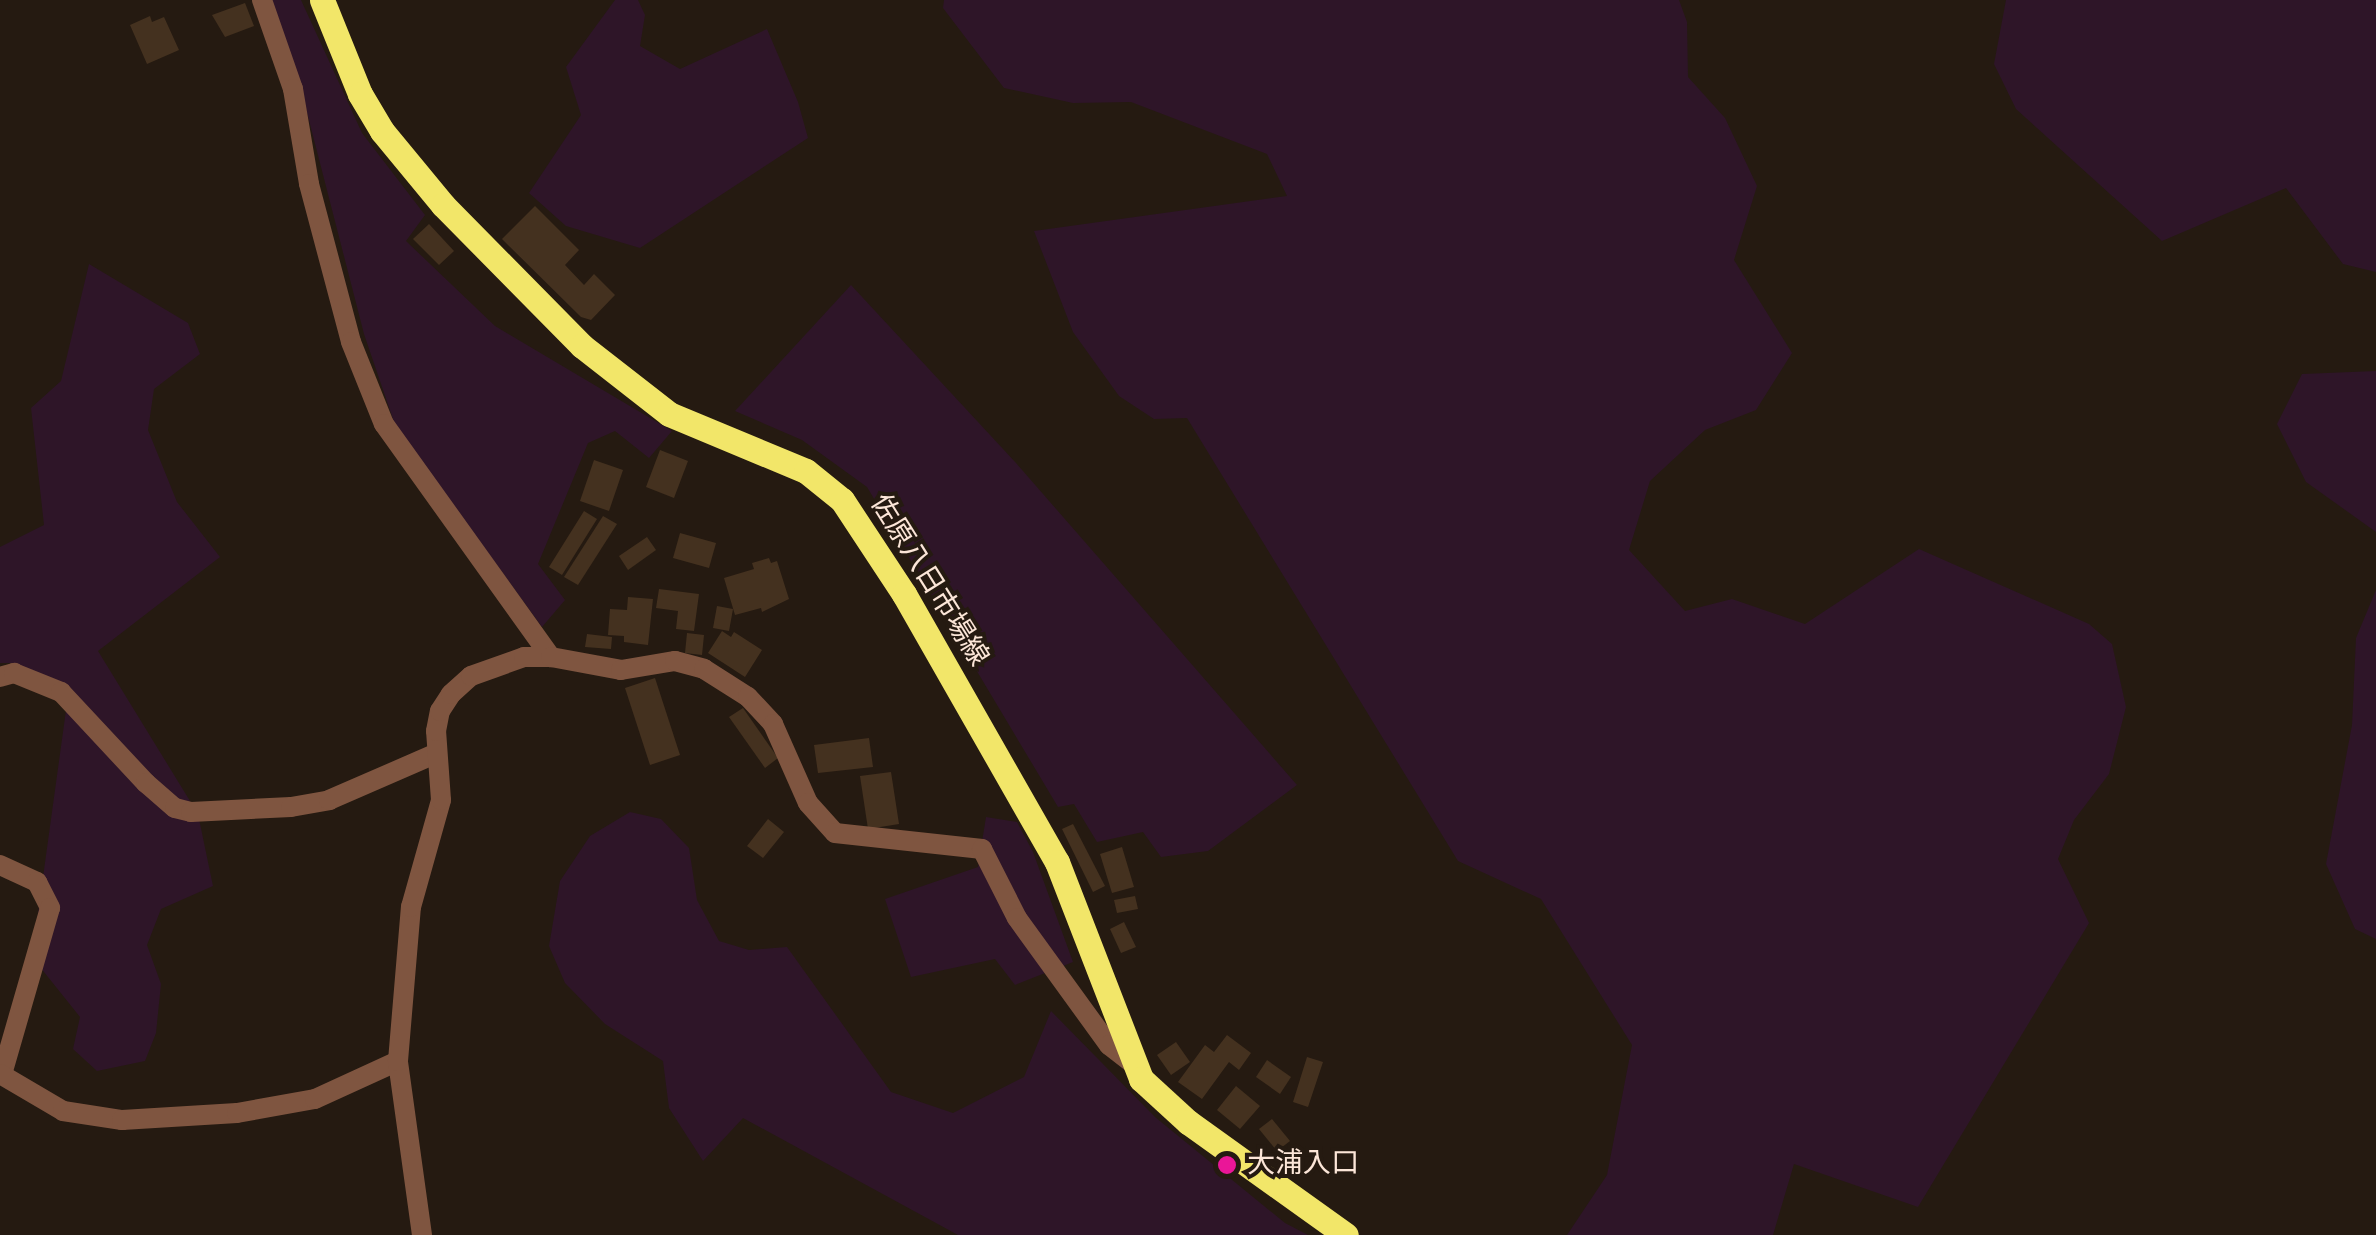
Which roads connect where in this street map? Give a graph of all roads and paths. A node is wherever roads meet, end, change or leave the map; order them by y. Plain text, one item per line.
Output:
1 (262, 0) edge
2 (322, 0) edge
3 (551, 657) junction
4 (0, 677) edge
5 (435, 754) junction
6 (0, 865) edge
7 (398, 1062) junction
8 (1132, 1063) junction
9 (1, 1074) edge
10 (422, 1235) edge
11 (1346, 1235) edge

1 - 3 street
2 - 8 main road, 佐原八日市場線
3 - 5 street
3 - 8 street
4 - 5 street
5 - 7 street
6 - 9 street
7 - 9 street
7 - 10 street
8 - 11 main road, 佐原八日市場線

